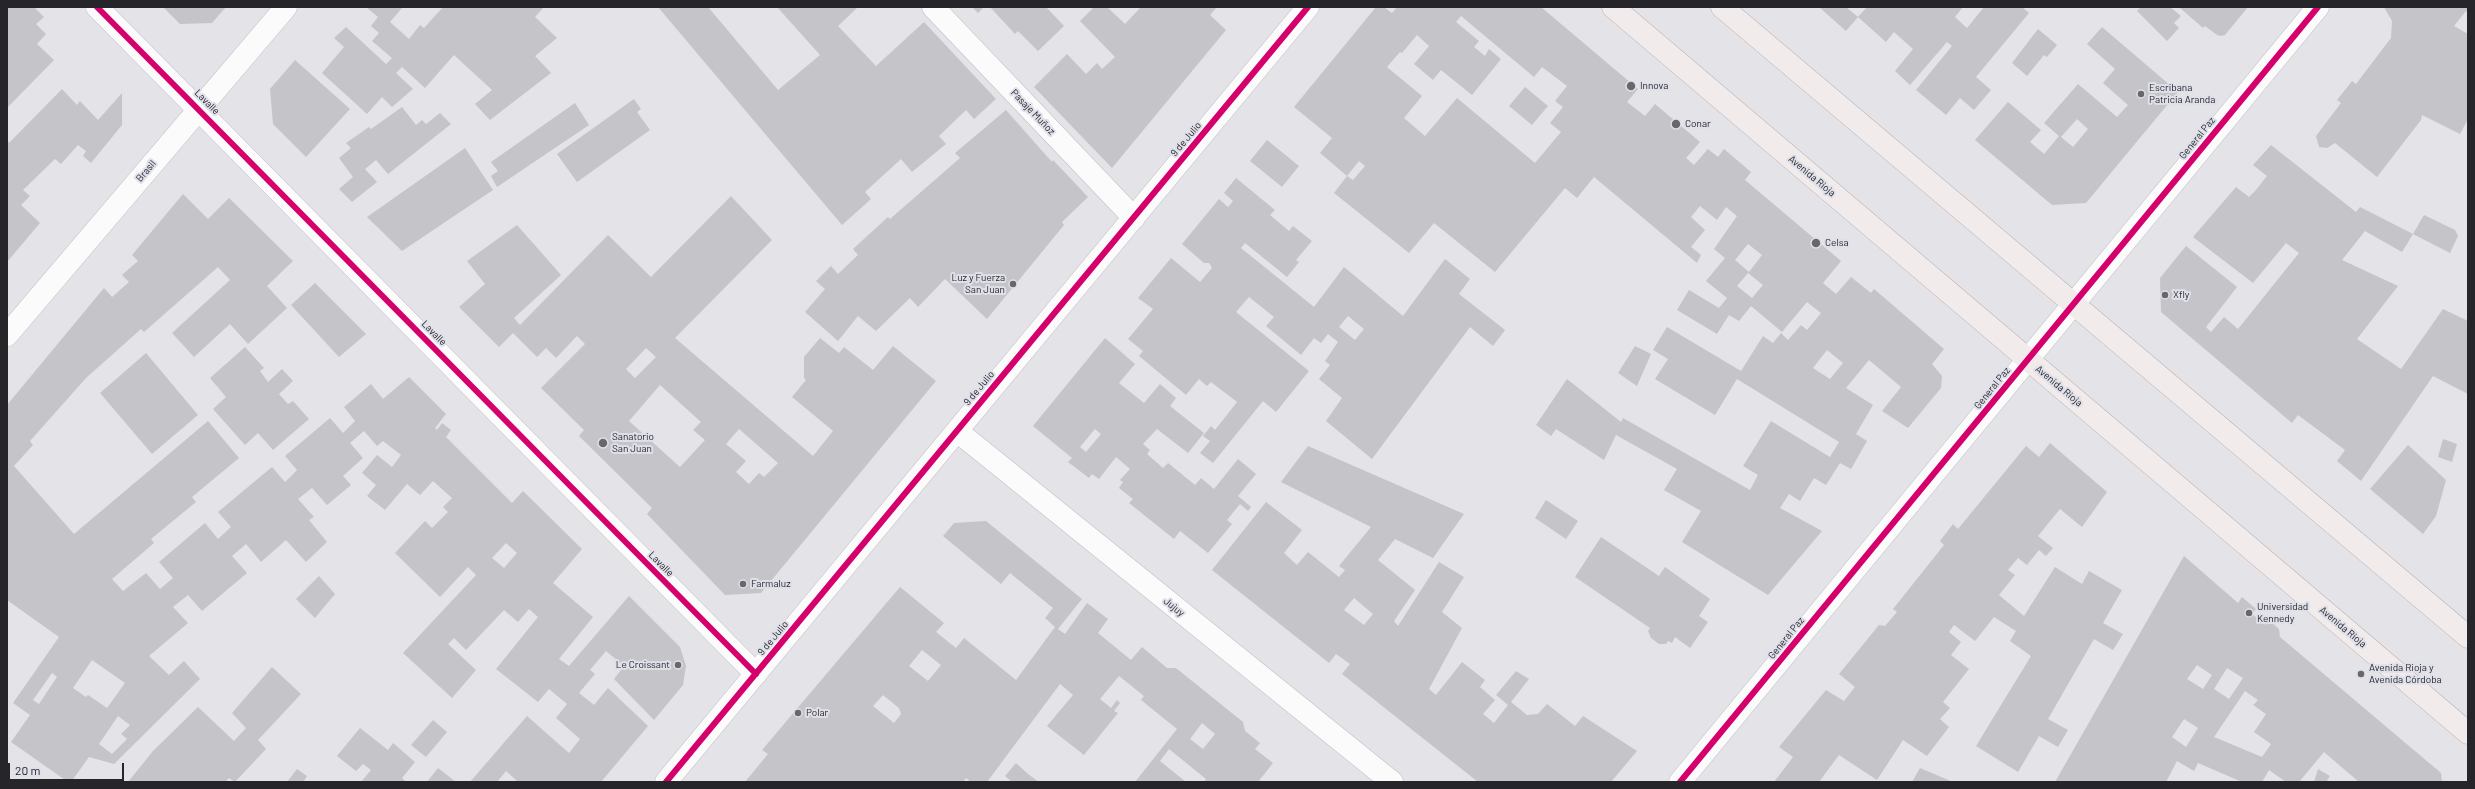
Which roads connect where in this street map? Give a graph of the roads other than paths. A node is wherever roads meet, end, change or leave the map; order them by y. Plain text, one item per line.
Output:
1 (97, 7) edge
2 (286, 7) edge
3 (933, 7) edge
4 (1308, 7) edge
5 (1613, 7) edge
6 (1722, 7) edge
7 (2318, 7) edge
8 (199, 109) junction
9 (1134, 218) junction
10 (2074, 304) junction
11 (7, 335) edge
12 (2028, 360) junction
13 (957, 431) junction
14 (2468, 637) edge
15 (756, 674) junction
16 (2468, 733) edge
17 (666, 782) edge
18 (1392, 782) edge
19 (1680, 782) edge

1 - 8 street, Lavalle
2 - 8 street, Brasil
3 - 9 street, Pasaje Muñoz
4 - 9 street, 9 de Julio
5 - 12 main road, Avenida Rioja
6 - 10 main road
7 - 10 street, General Paz
8 - 11 street, Brasil
8 - 15 street, Lavalle
9 - 13 street, 9 de Julio
10 - 12 street, General Paz
10 - 14 main road
12 - 16 main road, Avenida Rioja
12 - 19 street, General Paz
13 - 15 street, 9 de Julio
13 - 18 street, Jujuy
15 - 17 street, 9 de Julio

